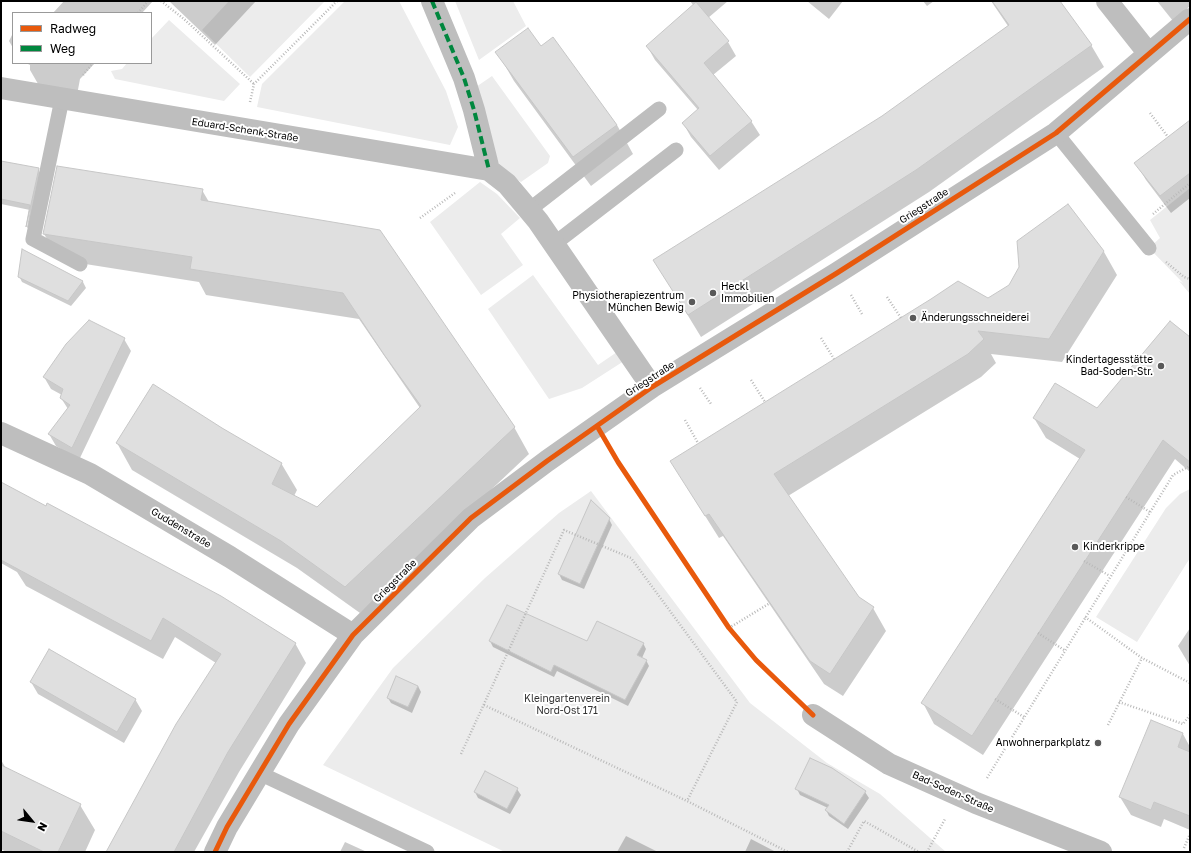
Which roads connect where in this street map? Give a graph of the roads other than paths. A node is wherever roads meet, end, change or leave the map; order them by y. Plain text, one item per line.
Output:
1 (432, 1) edge
2 (1108, 1) edge
3 (1190, 19) edge
4 (1149, 54) junction
5 (1, 88) edge
6 (62, 99) junction
7 (659, 109) dead end
8 (1056, 134) junction
9 (676, 150) dead end
10 (489, 170) junction
11 (529, 210) junction
12 (554, 244) junction
13 (1149, 248) road end
14 (80, 264) dead end
15 (652, 387) junction
16 (1, 433) edge
17 (353, 635) junction
18 (813, 715) dead end
19 (259, 773) junction
20 (215, 852) edge
21 (427, 852) edge
22 (1102, 852) edge

1 - 10 street
2 - 4 street
3 - 4 street, Griegstraße
4 - 8 street, Griegstraße
5 - 6 street, Eduard-Schenk-Straße
6 - 10 street, Eduard-Schenk-Straße
6 - 14 lane
7 - 11 lane
8 - 13 lane
8 - 15 street, Griegstraße
9 - 12 lane
10 - 11 street
11 - 12 street
12 - 15 street
15 - 17 street, Griegstraße
16 - 17 street, Guddenstraße
17 - 19 street, Griegstraße
18 - 22 street, Bad-Soden-Straße
19 - 20 street, Griegstraße
19 - 21 lane

